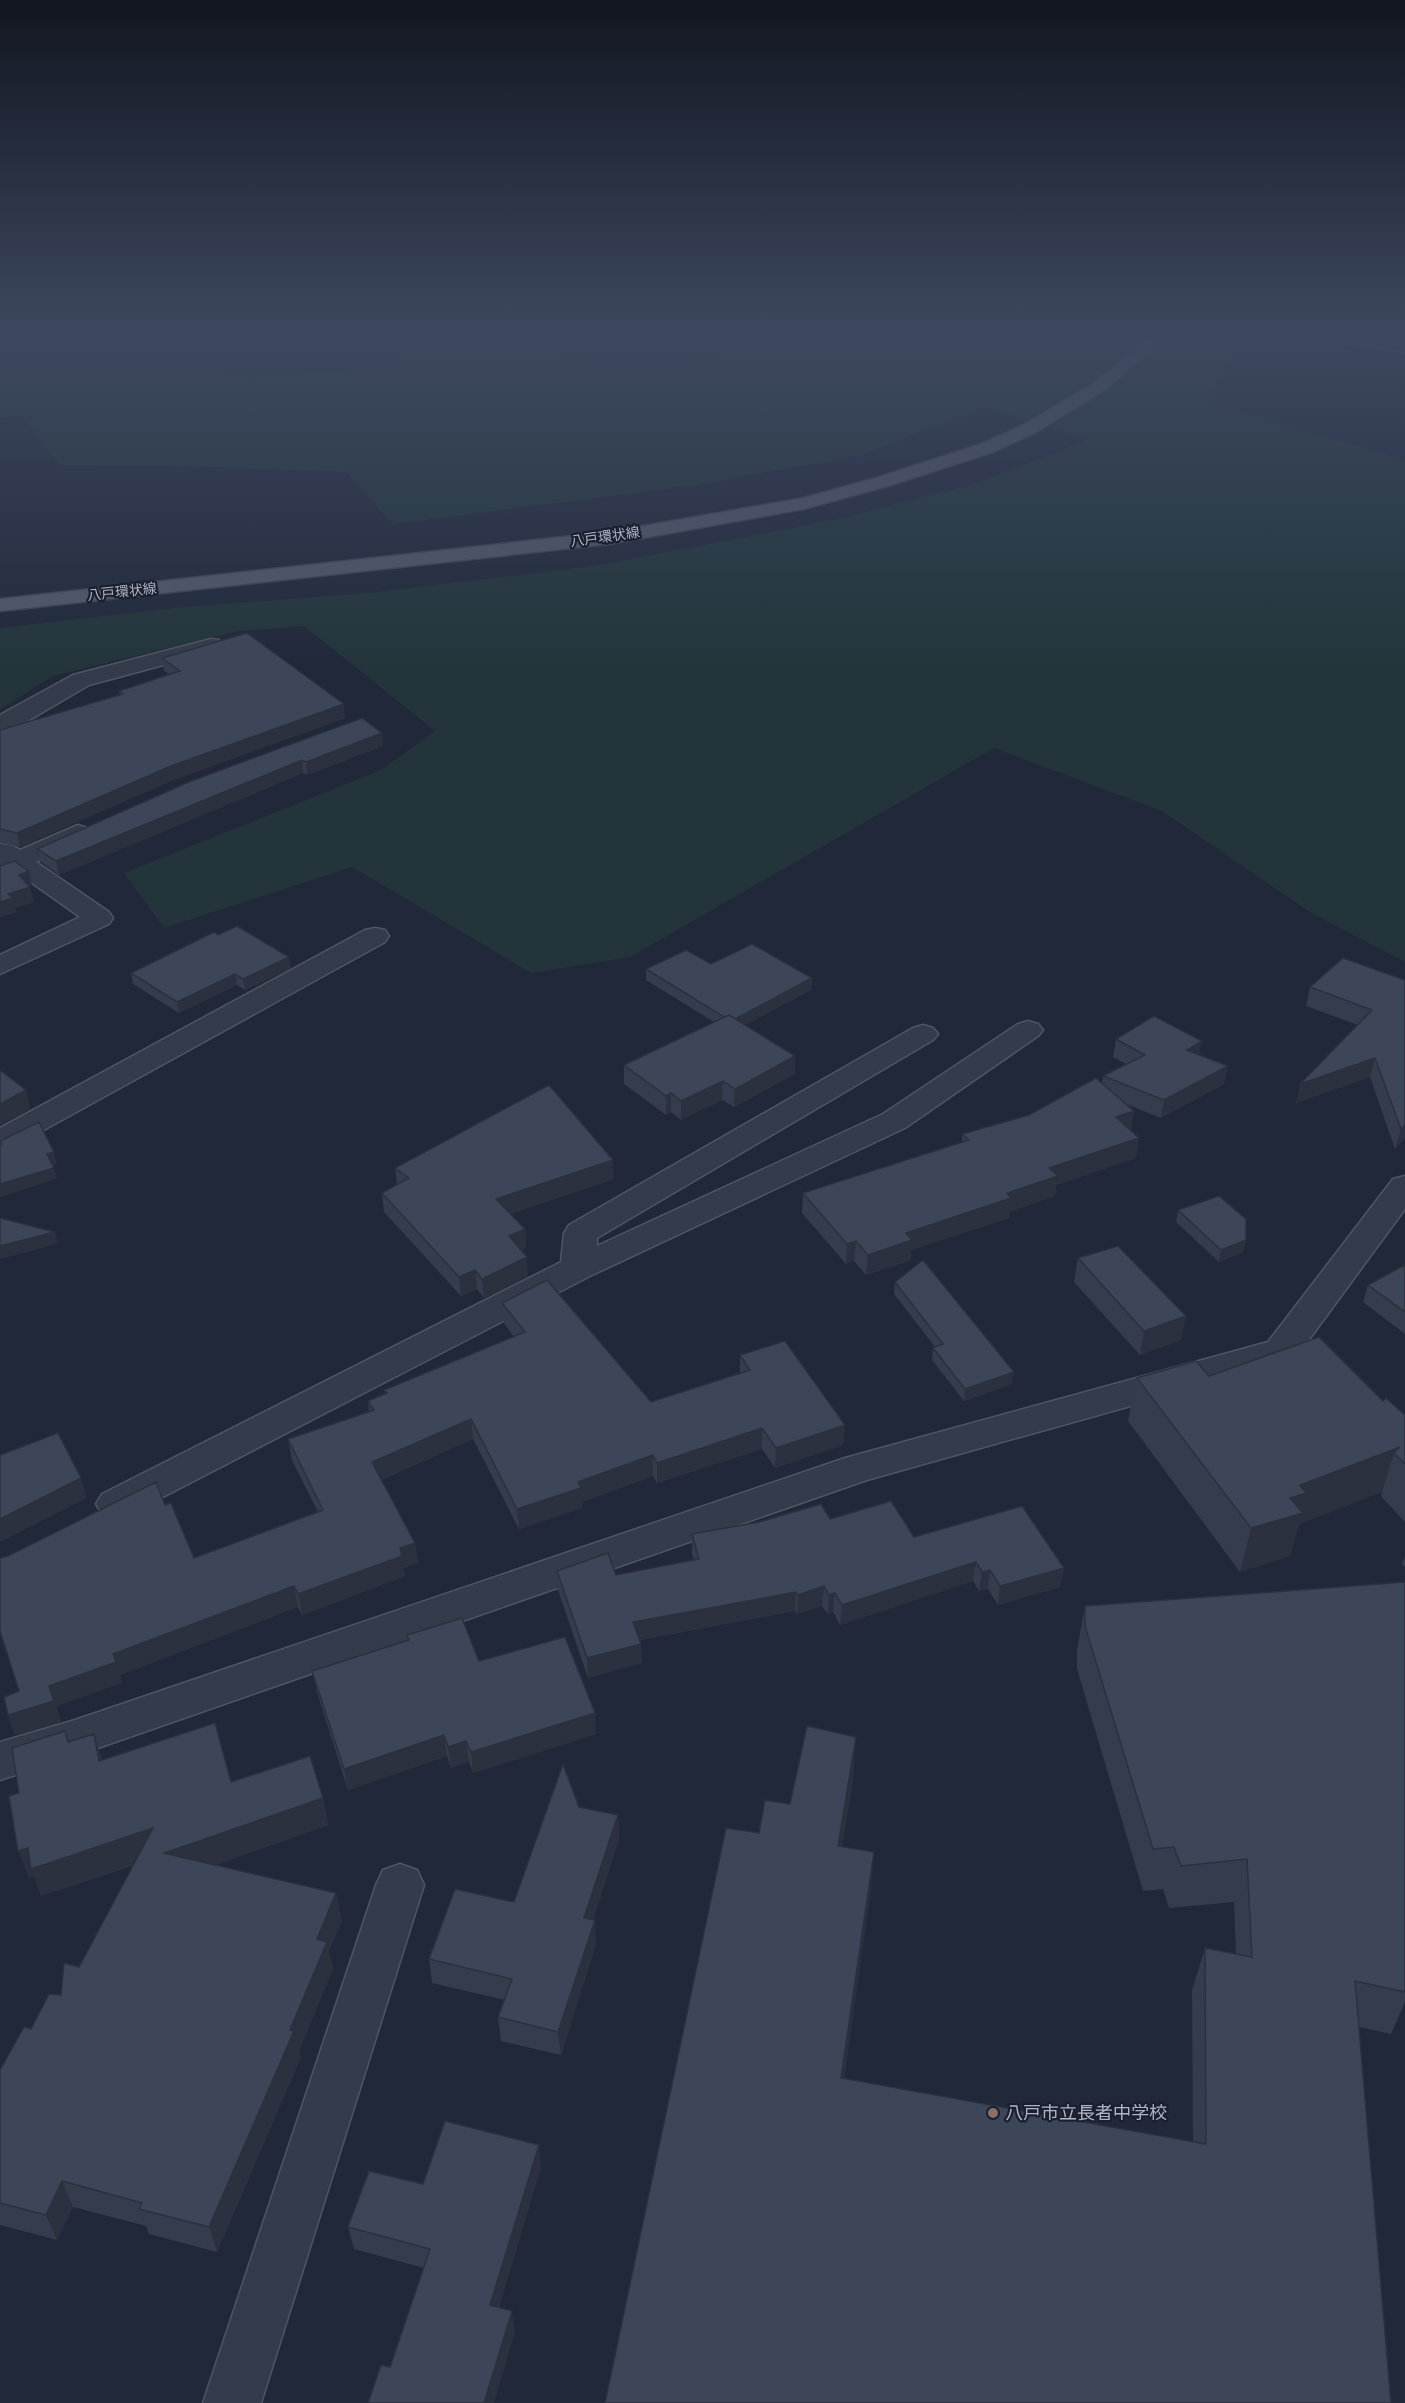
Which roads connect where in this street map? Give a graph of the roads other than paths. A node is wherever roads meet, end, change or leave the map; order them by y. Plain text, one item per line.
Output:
1 (945, 444) edge
2 (995, 444) edge
3 (0, 589) edge
4 (0, 606) edge
5 (222, 642) edge
6 (0, 723) edge
7 (96, 826) edge
8 (6, 861) edge
9 (375, 936) dead end
10 (0, 966) edge
11 (1028, 1030) dead end
12 (923, 1034) dead end
13 (0, 1142) edge
14 (1398, 1210) edge
15 (578, 1268) junction
16 (84, 1521) edge
17 (0, 1761) edge
18 (400, 1885) dead end
19 (232, 2403) edge

1 - 3 main road, 八戸環状線
2 - 4 main road, 八戸環状線
5 - 6 street
7 - 8 street
8 - 10 street
9 - 13 street
11 - 15 street
12 - 15 street
14 - 17 street
15 - 16 street
18 - 19 street

